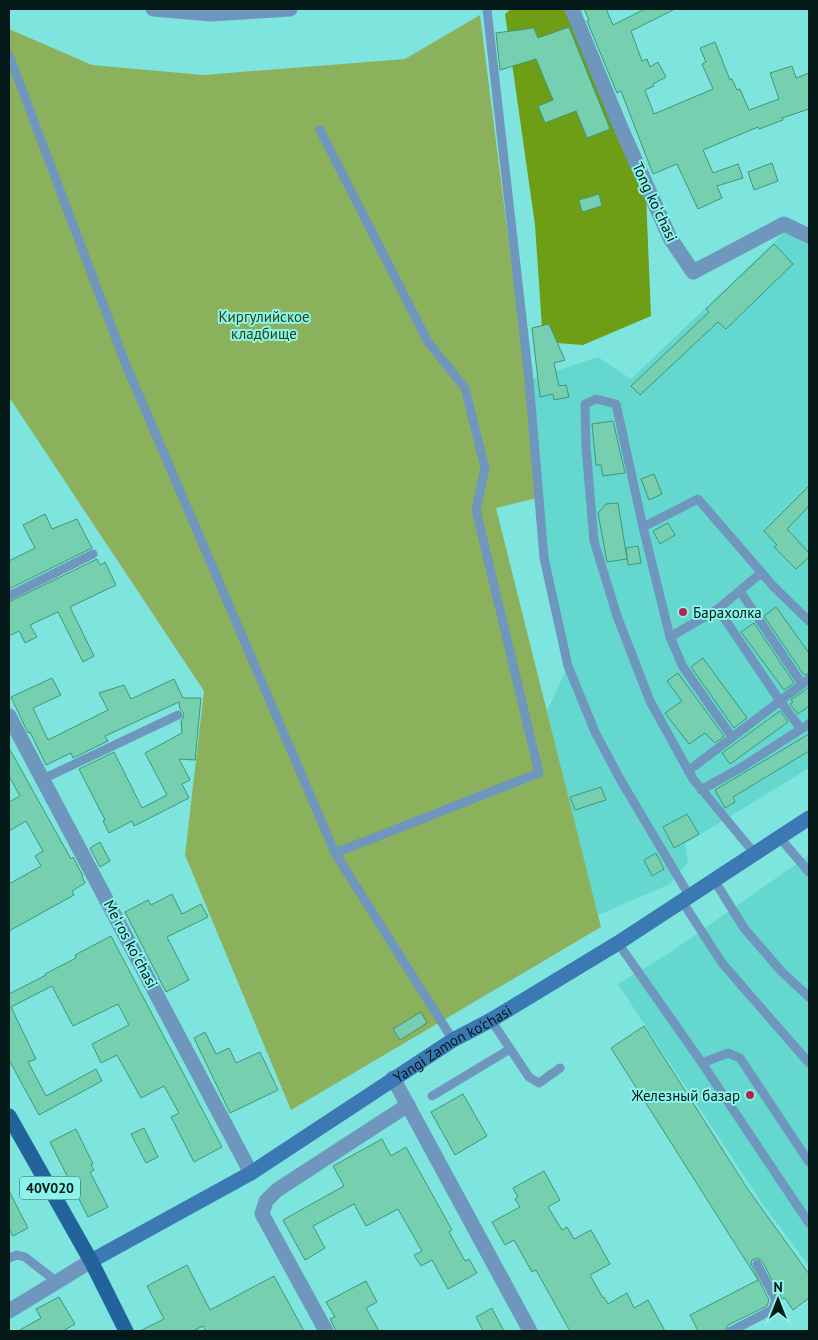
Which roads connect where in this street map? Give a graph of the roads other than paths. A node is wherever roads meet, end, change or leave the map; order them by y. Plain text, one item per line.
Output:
1 (153, 9) edge
2 (290, 9) edge
3 (572, 9) edge
4 (489, 10) edge
5 (9, 55) edge
6 (320, 130) dead end
7 (809, 236) edge
8 (643, 527) junction
9 (93, 554) dead end
10 (761, 573) junction
11 (740, 591) junction
12 (9, 596) edge
13 (718, 609) junction
14 (809, 621) edge
15 (670, 637) junction
16 (806, 681) edge
17 (780, 701) junction
18 (178, 715) dead end
19 (9, 716) edge
20 (805, 727) edge
21 (732, 737) junction
22 (688, 771) junction
23 (43, 779) junction
24 (701, 790) junction
25 (809, 818) edge
26 (780, 838) junction
27 (335, 853) junction
28 (755, 854) junction
29 (809, 872) edge
30 (714, 880) junction
31 (686, 899) junction
32 (618, 943) junction
33 (809, 997) edge
34 (490, 1020) junction
35 (452, 1040) junction
36 (510, 1049) junction
37 (702, 1063) junction
38 (809, 1063) edge
39 (560, 1068) dead end
40 (394, 1078) junction
41 (432, 1096) dead end
42 (408, 1105) junction
43 (9, 1116) edge
44 (809, 1162) edge
45 (251, 1173) junction
46 (806, 1211) edge
47 (809, 1223) edge
48 (9, 1258) edge
49 (91, 1261) junction
50 (757, 1264) dead end
51 (57, 1282) junction
52 (9, 1311) edge
53 (126, 1331) edge
54 (326, 1331) edge
55 (530, 1331) edge
56 (731, 1331) edge

1 - 2 street
3 - 7 street, Tong koʻchasi
4 - 31 lane
5 - 27 lane
6 - 27 lane
8 - 10 lane
8 - 15 lane
8 - 22 lane
9 - 12 lane
10 - 11 lane
10 - 14 lane
11 - 13 lane
11 - 16 lane
13 - 15 lane
13 - 17 lane
15 - 21 lane
16 - 17 lane
17 - 20 lane
17 - 21 lane
18 - 23 lane
19 - 23 street, Meʻros koʻchasi
20 - 24 lane
21 - 22 lane
22 - 24 lane
23 - 45 street, Meʻros koʻchasi
24 - 28 lane
25 - 26 street, Yangi Zamon ko'chasi
26 - 28 street, Yangi Zamon ko'chasi
26 - 29 lane
27 - 35 lane
28 - 30 street, Yangi Zamon ko'chasi
30 - 31 street, Yangi Zamon ko'chasi
30 - 33 lane
31 - 32 street, Yangi Zamon ko'chasi
31 - 38 lane
32 - 34 street, Yangi Zamon ko'chasi
32 - 37 lane
34 - 35 street, Yangi Zamon ko'chasi
34 - 36 lane
35 - 40 street, Yangi Zamon ko'chasi
36 - 39 lane
36 - 41 lane
37 - 44 lane
37 - 46 lane
40 - 42 street
40 - 45 street, Yangi Zamon ko'chasi
42 - 54 street
42 - 55 street
43 - 49 main road, 40V020
45 - 49 street, Yangi Zamon ko'chasi
46 - 47 lane
48 - 51 lane
49 - 51 street
49 - 53 main road, 40V020
50 - 56 lane
51 - 52 street

